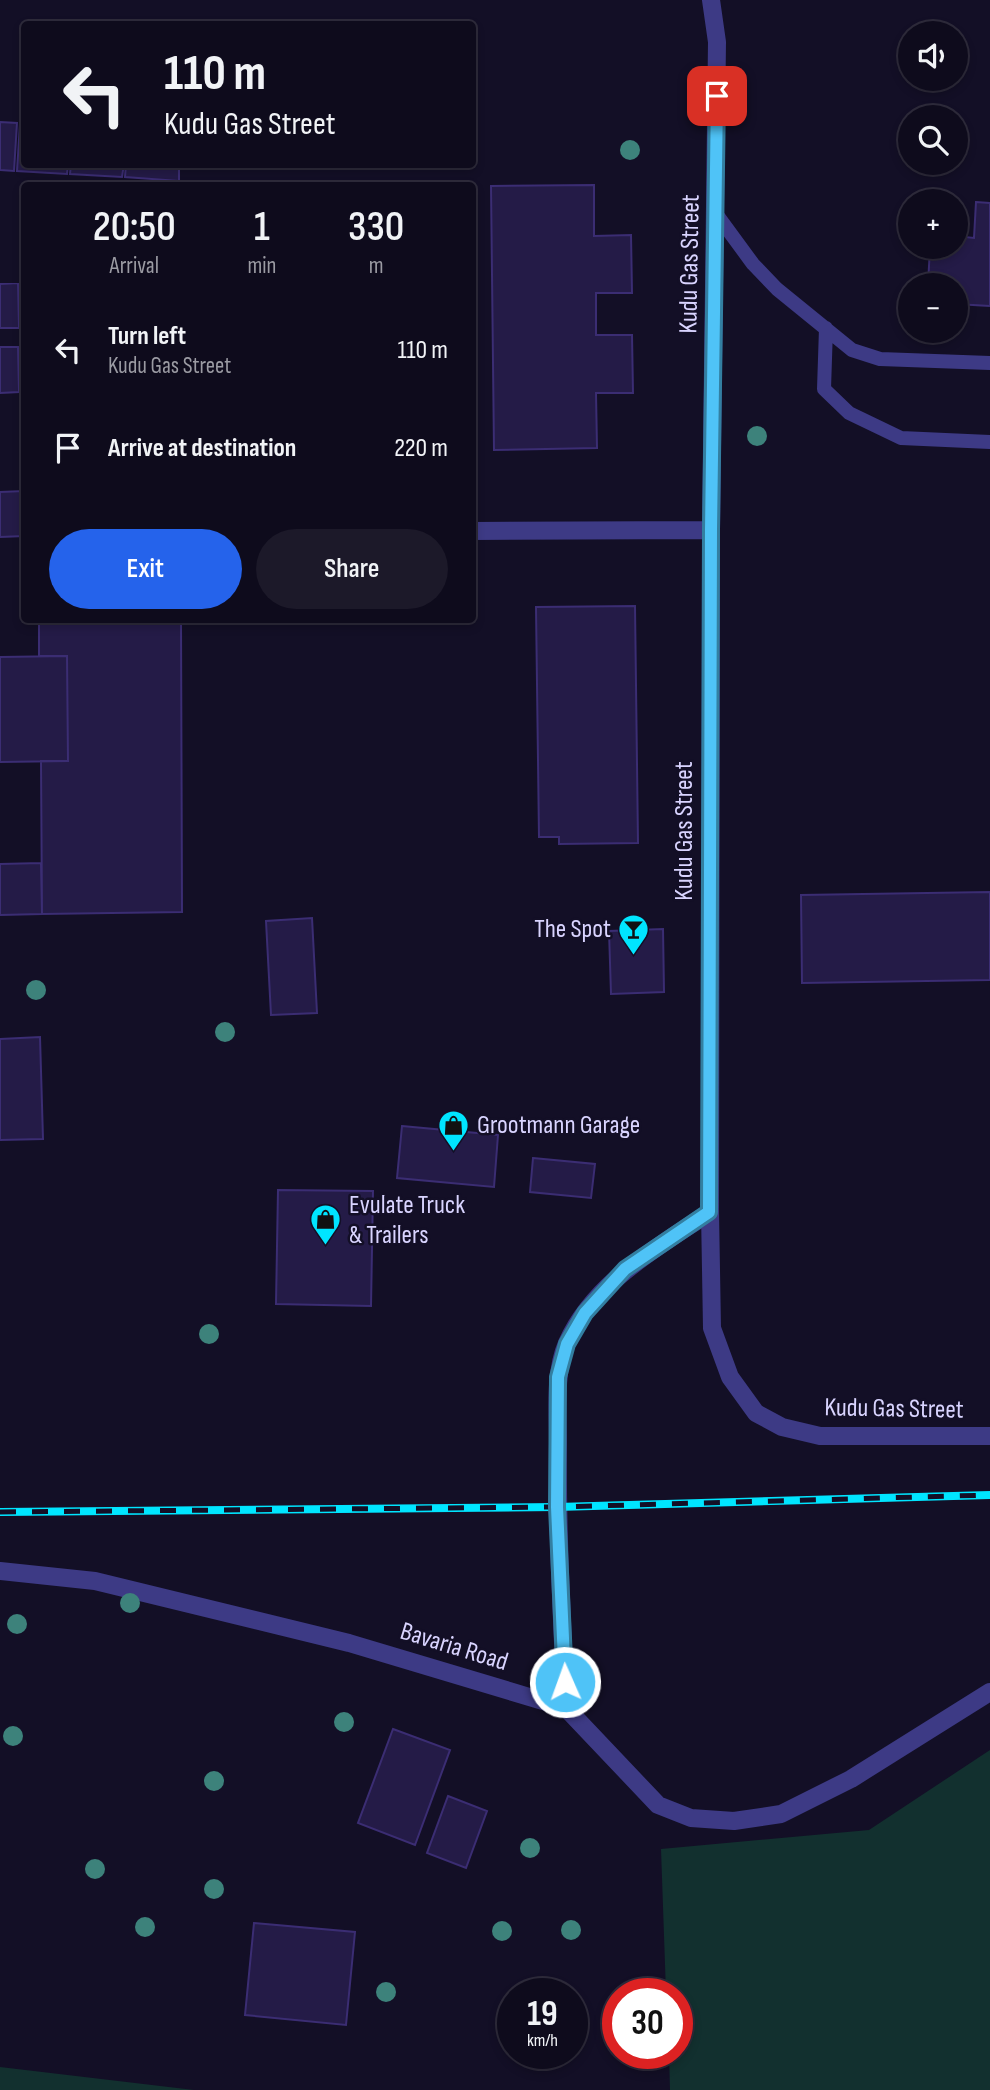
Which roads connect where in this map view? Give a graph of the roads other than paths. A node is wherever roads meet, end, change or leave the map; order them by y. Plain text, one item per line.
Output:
1 (711, 0) edge
2 (717, 215) junction
3 (826, 328) junction
4 (990, 363) edge
5 (990, 442) edge
6 (711, 530) junction
7 (476, 531) edge
8 (709, 1212) junction
9 (990, 1436) edge
10 (0, 1571) edge
11 (990, 1692) edge
12 (566, 1707) junction

1 - 2 street, Kudu Gas Street
2 - 3 lane
2 - 6 street, Kudu Gas Street
3 - 4 lane
3 - 5 lane
6 - 7 street
6 - 8 street, Kudu Gas Street
8 - 9 street, Kudu Gas Street
8 - 12 street
10 - 12 street, Bavaria Road
11 - 12 street

